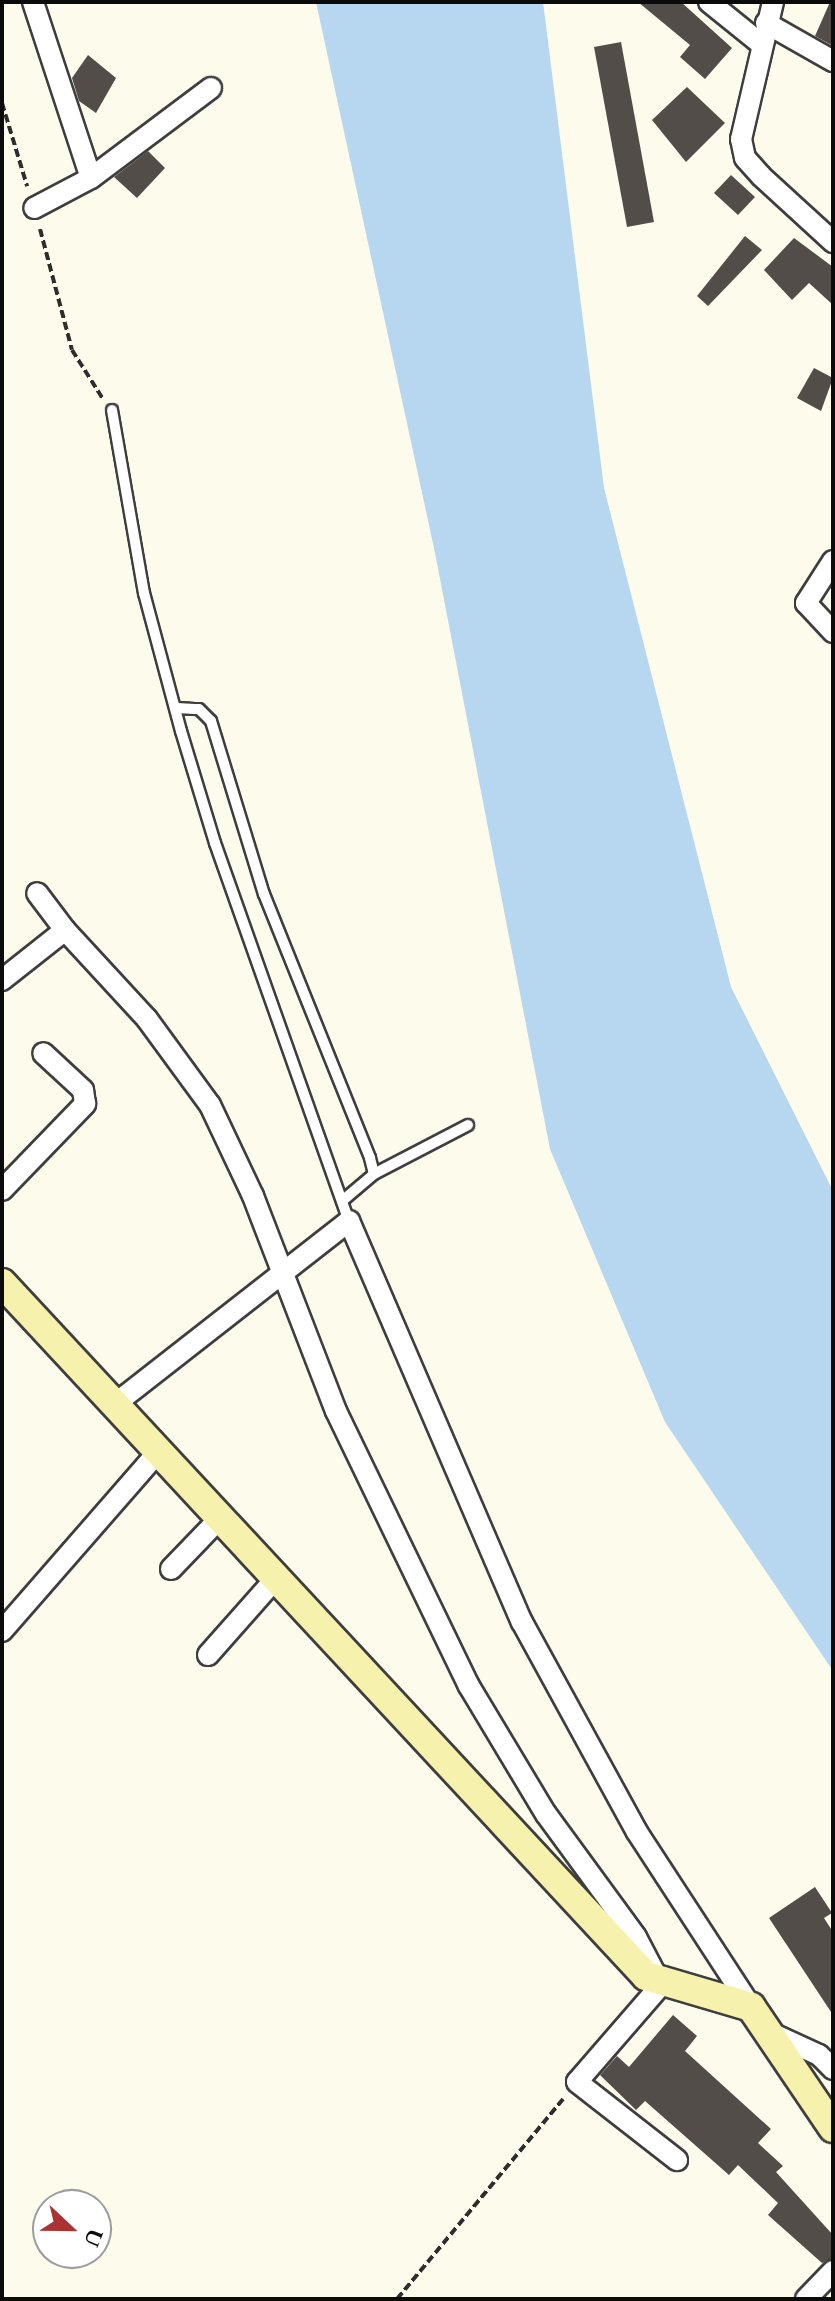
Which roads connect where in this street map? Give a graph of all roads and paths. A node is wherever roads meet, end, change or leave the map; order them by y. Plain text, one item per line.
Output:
1 (33, 2) edge
2 (709, 2) edge
3 (773, 2) edge
4 (766, 23) junction
5 (761, 44) junction
6 (833, 61) edge
7 (211, 88) dead end
8 (2, 103) edge
9 (91, 178) junction
10 (34, 208) junction
11 (833, 242) edge
12 (112, 410) joint
13 (833, 561) edge
14 (833, 632) edge
15 (177, 708) junction
16 (37, 893) dead end
17 (65, 930) junction
18 (2, 980) edge
19 (43, 1053) dead end
20 (468, 1125) dead end
21 (374, 1174) junction
22 (2, 1190) edge
23 (342, 1201) junction
24 (349, 1221) junction
25 (279, 1275) junction
26 (2, 1283) edge
27 (115, 1404) junction
28 (159, 1451) junction
29 (221, 1517) junction
30 (171, 1569) dead end
31 (277, 1577) junction
32 (2, 1631) edge
33 (208, 1655) dead end
34 (670, 1987) junction
35 (751, 2007) junction
36 (769, 2032) junction
37 (833, 2069) edge
38 (577, 2082) junction
39 (833, 2128) edge
40 (677, 2160) dead end
41 (833, 2271) edge
42 (397, 2299) edge
43 (806, 2299) edge

1 - 9 street
2 - 5 street
3 - 4 street
4 - 5 street
4 - 6 street
5 - 11 street
7 - 9 street
8 - 10 path
9 - 10 street
10 - 12 path
12 - 15 lane
13 - 14 street
15 - 21 lane
15 - 23 lane
16 - 17 street
17 - 18 street
17 - 25 street
19 - 22 street
20 - 21 lane
21 - 23 lane
23 - 24 lane
24 - 25 street
24 - 35 street
25 - 27 street
25 - 34 street
26 - 27 street
27 - 28 street
28 - 29 street
28 - 32 street
29 - 30 street
29 - 31 street
31 - 33 street
31 - 34 street
34 - 35 street
34 - 38 street
35 - 36 street
36 - 37 street
36 - 39 street
38 - 40 street
38 - 42 path
41 - 43 street

